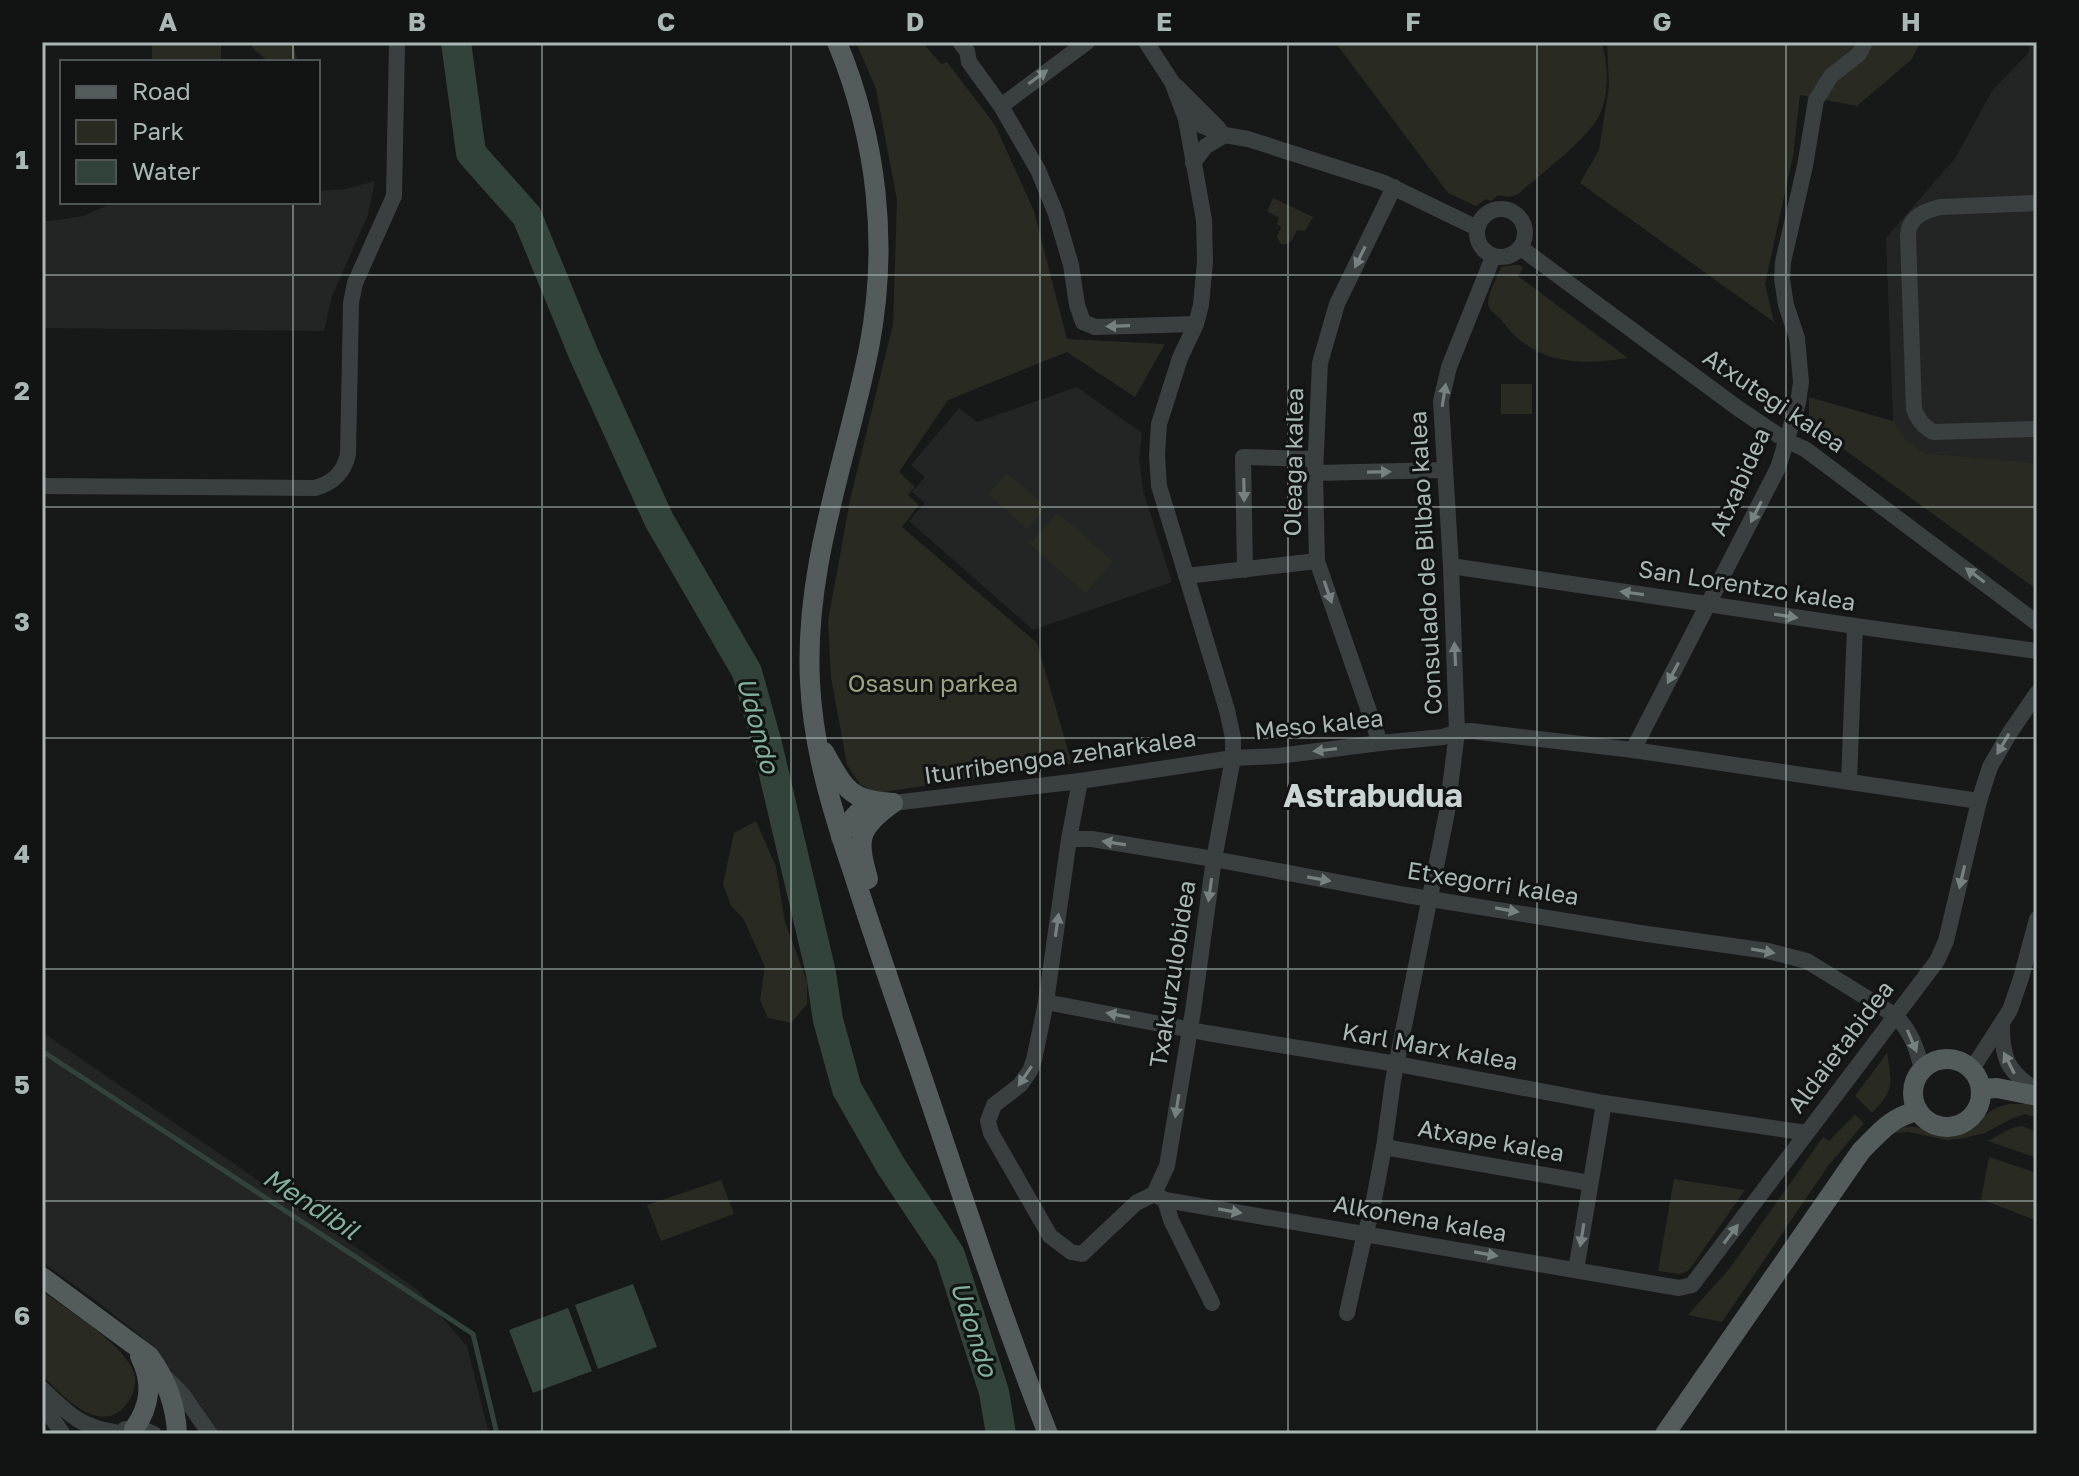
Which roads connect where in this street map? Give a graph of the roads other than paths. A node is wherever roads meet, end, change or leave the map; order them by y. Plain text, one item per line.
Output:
1 (397, 42) edge
2 (837, 42) edge
3 (1087, 42) edge
4 (1146, 42) edge
5 (1865, 42) edge
6 (968, 45) edge
7 (1172, 82) junction
8 (1001, 106) junction
9 (1186, 119) junction
10 (1225, 135) junction
11 (1193, 163) junction
12 (1394, 187) junction
13 (2037, 203) edge
14 (1477, 228) junction
15 (1521, 248) junction
16 (1493, 257) junction
17 (1196, 324) junction
18 (2037, 429) edge
19 (1787, 441) junction
20 (1315, 466) junction
21 (1444, 470) junction
22 (42, 486) edge
23 (1317, 561) junction
24 (1451, 566) junction
25 (1245, 570) junction
26 (1186, 576) junction
27 (1709, 604) junction
28 (2037, 623) edge
29 (1855, 626) junction
30 (2037, 651) edge
31 (2037, 693) edge
32 (1457, 732) junction
33 (816, 738) junction
34 (1380, 743) junction
35 (1633, 750) junction
36 (1233, 758) junction
37 (1080, 781) junction
38 (1849, 781) junction
39 (1979, 801) junction
40 (883, 802) junction
41 (841, 837) junction
42 (1069, 839) junction
43 (1214, 859) junction
44 (1430, 898) junction
45 (2037, 919) edge
46 (888, 977) junction
47 (1046, 1002) junction
48 (1896, 1016) junction
49 (2002, 1024) junction
50 (1190, 1030) junction
51 (1397, 1064) junction
52 (1972, 1069) junction
53 (1922, 1070) junction
54 (1981, 1089) junction
55 (2037, 1093) edge
56 (1604, 1103) junction
57 (1918, 1111) junction
58 (1807, 1133) junction
59 (1384, 1147) junction
60 (1590, 1183) junction
61 (1160, 1197) junction
62 (1365, 1233) junction
63 (1576, 1270) junction
64 (42, 1277) edge
65 (1679, 1288) joint
66 (1212, 1303) dead end
67 (1347, 1313) dead end
68 (135, 1345) junction
69 (160, 1371) junction
70 (42, 1389) edge
71 (42, 1404) edge
72 (119, 1432) edge
73 (63, 1434) edge
74 (154, 1434) edge
75 (177, 1434) edge
76 (210, 1434) edge
77 (1048, 1434) edge
78 (1665, 1434) edge

1 - 22 street
2 - 33 main road
8 -> 3 street
4 - 7 street, Meso kalea
5 - 19 street, Atxabidea
6 - 8 street
7 - 9 street, Meso kalea
7 - 10 street
17 -> 8 street
9 - 10 street
9 - 11 street, Meso kalea
10 - 11 street
10 - 12 street
11 - 17 street, Meso kalea
12 - 14 street
12 -> 20 street, Oleaga kalea
13 - 18 street
14 - 15 street
14 - 16 street
15 - 16 street
15 - 19 street, Atxutegi kalea
21 -> 16 street, Consulado de Bilbao kalea
17 - 26 street, Meso kalea
19 -> 27 street, Atxabidea
28 -> 19 street, Atxutegi kalea
20 -> 21 street
20 - 23 street, Oleaga kalea
20 -> 25 street
21 - 24 street, Consulado de Bilbao kalea
23 - 25 street
23 -> 34 street, Oleaga kalea
27 -> 24 street, San Lorentzo kalea
32 -> 24 street, Consulado de Bilbao kalea
25 - 26 street
26 - 36 street, Meso kalea
27 -> 29 street, San Lorentzo kalea
27 -> 35 street, Atxabidea
29 - 30 street, San Lorentzo kalea
29 - 38 street
31 -> 39 street
32 - 34 street, Meso kalea
32 - 35 street, Meso kalea
32 - 44 street, Consulado de Bilbao kalea
33 - 40 main road
33 - 41 main road
34 -> 36 street, Meso kalea
35 - 38 street, Meso kalea
36 - 37 street, Iturribengoa zeharkalea
36 - 43 street, Txakurzulobidea
37 - 40 street, Iturribengoa zeharkalea
37 - 42 street
38 - 39 street, Meso kalea
39 -> 48 street, Aldaietabidea
40 - 41 main road
40 - 46 main road
41 - 46 main road
43 -> 42 street, Etxegorri kalea
47 -> 42 street
43 -> 44 street, Etxegorri kalea
43 -> 50 street, Txakurzulobidea
44 -> 48 street, Etxegorri kalea
44 - 51 street
45 - 49 street
46 - 77 main road
50 -> 47 street, Karl Marx kalea
47 -> 61 street
48 -> 53 street
48 - 58 street, Aldaietabidea
49 - 52 street
55 -> 49 street
50 - 51 street, Karl Marx kalea
50 -> 61 street, Txakurzulobidea
51 - 56 street, Karl Marx kalea
51 - 59 street
52 - 53 main road
52 - 54 main road
53 - 57 main road
54 - 55 main road
54 - 57 main road
56 - 58 street, Karl Marx kalea
56 - 60 street
57 - 78 main road
65 -> 58 street, Aldaietabidea
59 - 60 street, Atxape kalea
59 - 62 street
60 -> 63 street
61 -> 62 street, Alkonena kalea
61 - 66 street
62 -> 63 street, Alkonena kalea
62 - 67 street
63 - 65 street, Alkonena kalea
64 - 68 main road
68 - 69 main road
68 - 72 main road
69 - 75 main road
69 - 76 street
70 - 72 street
71 - 73 street
72 - 74 street

